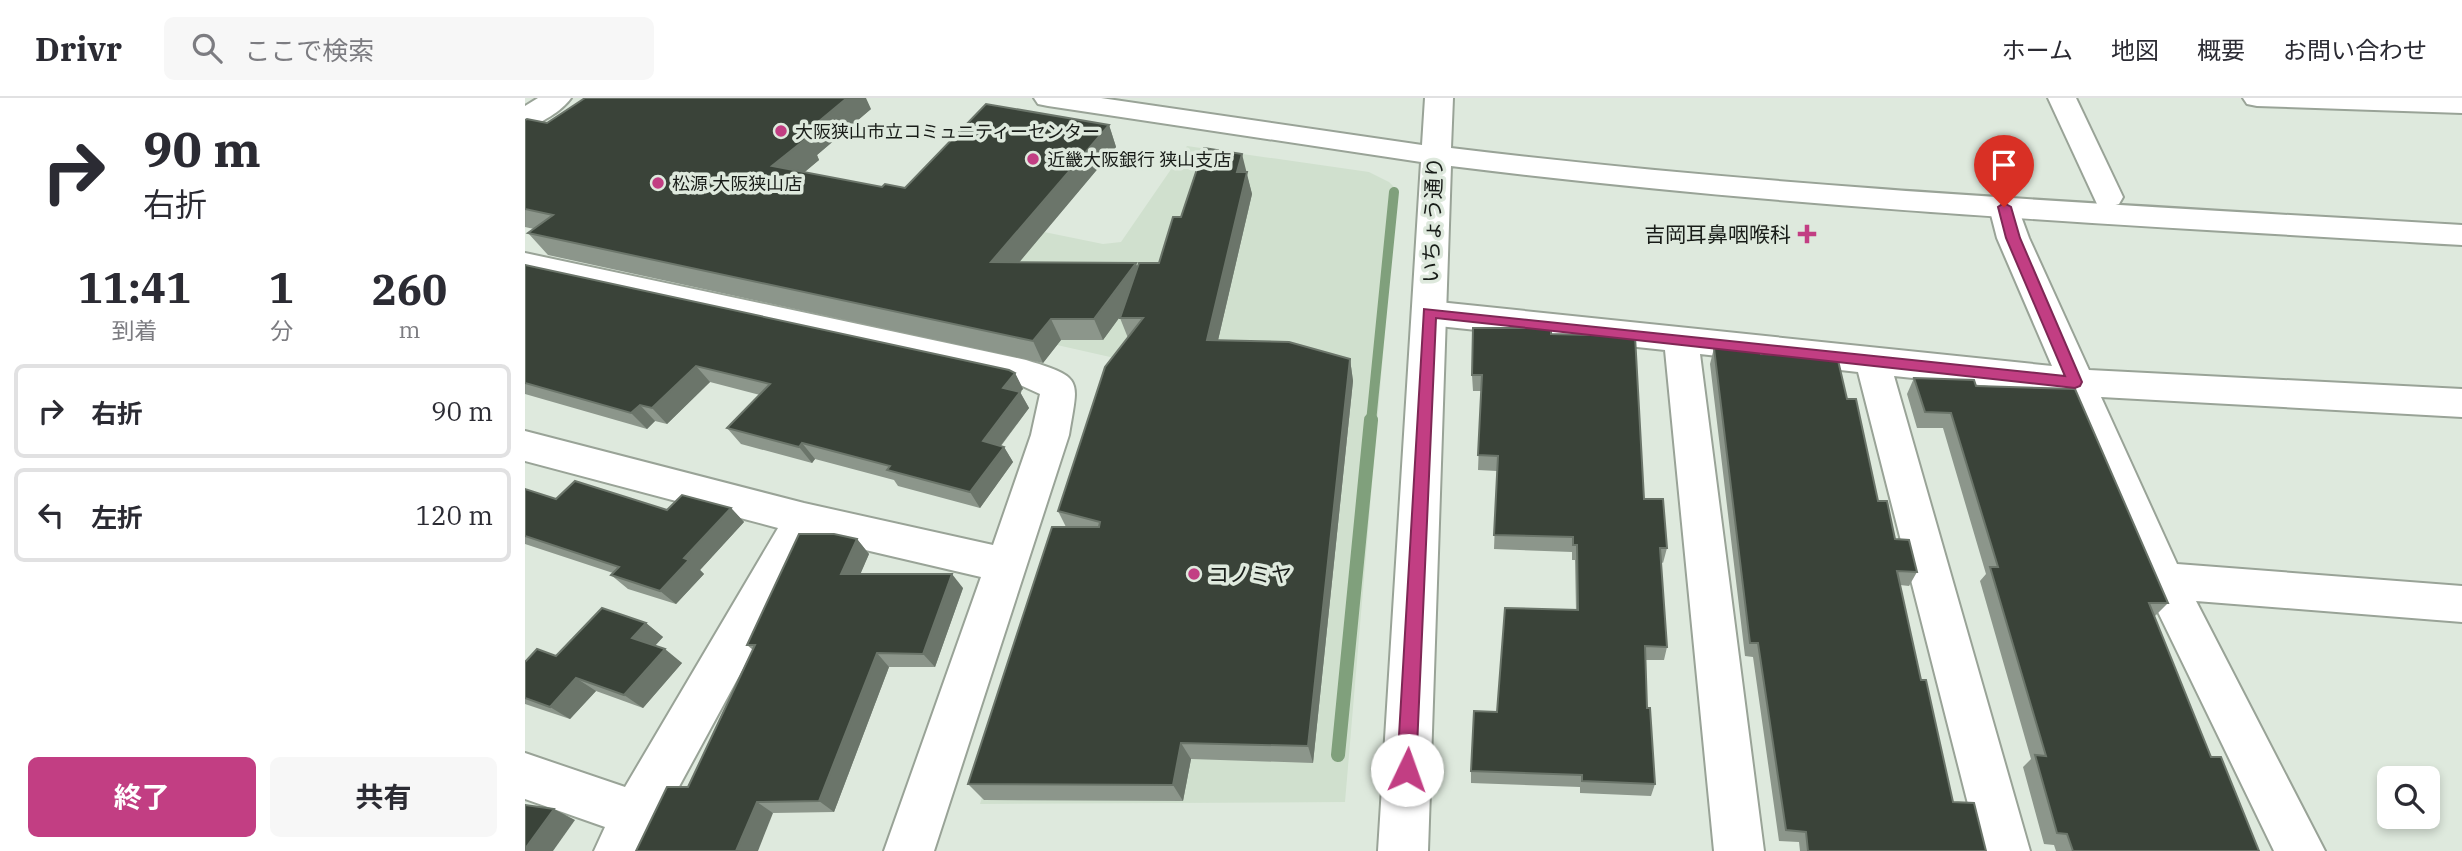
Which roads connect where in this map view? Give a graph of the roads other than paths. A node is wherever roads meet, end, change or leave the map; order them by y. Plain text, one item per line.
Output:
1 (557, 98) edge
2 (1048, 98) edge
3 (1176, 98) edge
4 (2061, 98) edge
5 (2257, 98) edge
6 (2462, 104) edge
7 (525, 119) edge
8 (1436, 129) edge
9 (2108, 197) junction
10 (2004, 207) junction
11 (2462, 213) edge
12 (2462, 235) edge
13 (525, 264) edge
14 (1429, 313) junction
15 (1681, 341) junction
16 (1873, 362) junction
17 (2075, 382) junction
18 (2462, 403) edge
19 (525, 446) edge
20 (804, 519) junction
21 (1006, 565) junction
22 (2164, 581) junction
23 (2462, 604) edge
24 (525, 776) edge
25 (627, 832) edge
26 (909, 851) edge
27 (1403, 851) edge
28 (1739, 851) edge
29 (2005, 851) edge
30 (2300, 851) edge

1 - 7 street
2 - 8 street
3 - 8 street
4 - 9 street
5 - 6 street
8 - 9 street
8 - 10 street
8 - 14 street, いちょう通り
9 - 11 street
10 - 12 street
10 - 17 street
13 - 21 street
14 - 15 street
14 - 27 street, いちょう通り
15 - 16 street
15 - 28 street
16 - 17 street
16 - 29 street
17 - 18 street
17 - 22 street
19 - 20 street
20 - 21 street
20 - 25 street
21 - 26 street
22 - 23 street
22 - 30 street
24 - 25 street

